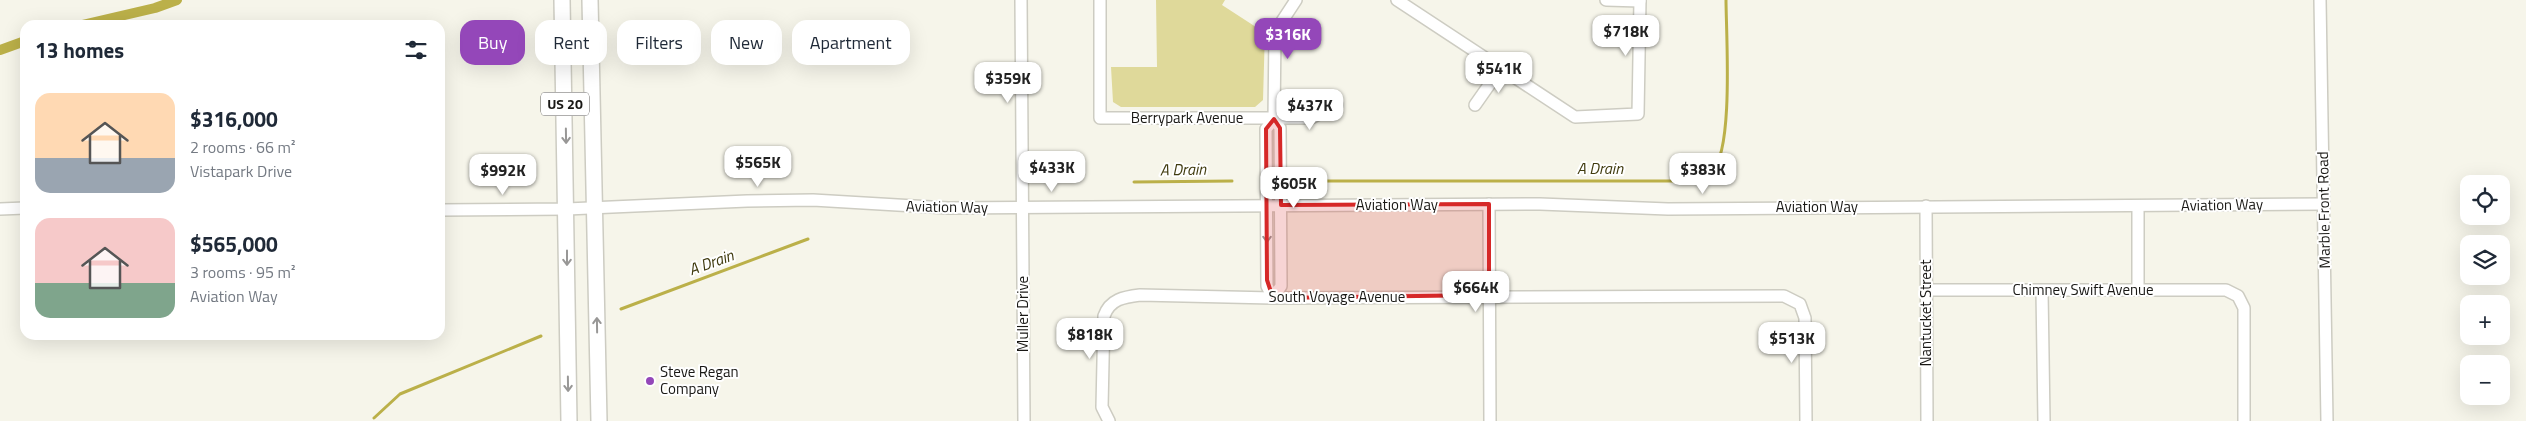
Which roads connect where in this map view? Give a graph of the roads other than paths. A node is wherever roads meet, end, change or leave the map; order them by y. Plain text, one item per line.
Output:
1 (562, 0) edge
2 (1021, 0) edge
3 (1100, 0) edge
4 (1296, 0) edge
5 (1397, 0) edge
6 (1606, 0) edge
7 (1640, 0) edge
8 (2320, 0) edge
9 (590, 2) edge
10 (1501, 68) junction
11 (1338, 105) dead end
12 (1475, 105) dead end
13 (1274, 119) junction
14 (1489, 204) junction
15 (2324, 204) junction
16 (1267, 205) junction
17 (1280, 205) junction
18 (1926, 206) junction
19 (2138, 206) junction
20 (1022, 207) junction
21 (20, 208) edge
22 (595, 208) junction
23 (0, 209) edge
24 (567, 209) junction
25 (445, 210) edge
26 (1926, 290) junction
27 (2138, 290) junction
28 (2042, 291) junction
29 (1489, 296) junction
30 (1273, 298) junction
31 (569, 421) edge
32 (599, 421) edge
33 (1024, 421) edge
34 (1109, 421) edge
35 (1490, 421) edge
36 (1806, 421) edge
37 (1927, 421) edge
38 (2044, 421) edge
39 (2244, 421) edge
40 (2327, 421) edge

1 -> 24 main road, US 20
2 - 20 street, Muller Drive
3 - 13 street, Berrypark Avenue
4 - 13 street
5 - 10 street
6 - 7 street
7 - 10 street
8 - 15 street, Marble Front Road
9 - 22 main road, US 20
10 - 12 street
11 - 13 street, Berrypark Avenue
13 - 16 street
13 - 17 street
14 - 17 street, Aviation Way
14 - 18 street, Aviation Way
14 - 29 street
15 - 19 street, Aviation Way
15 - 40 street, Marble Front Road
16 - 17 street, Aviation Way
16 - 20 street, Aviation Way
16 -> 30 street
17 - 30 street
18 - 19 street, Aviation Way
18 - 26 street, Nantucket Street
19 - 27 street
20 - 22 street, Aviation Way
20 - 33 street, Muller Drive
21 - 23 street
22 - 24 street, Aviation Way
32 -> 22 main road, US 20
24 - 25 street, Aviation Way
24 -> 31 main road, US 20
26 - 28 street, Chimney Swift Avenue
26 - 37 street, Nantucket Street
27 - 28 street, Chimney Swift Avenue
27 - 39 street, Chimney Swift Avenue
28 - 38 street
29 - 30 street, South Voyage Avenue
29 - 35 street
29 - 36 street, South Voyage Avenue
30 - 34 street, South Voyage Avenue

